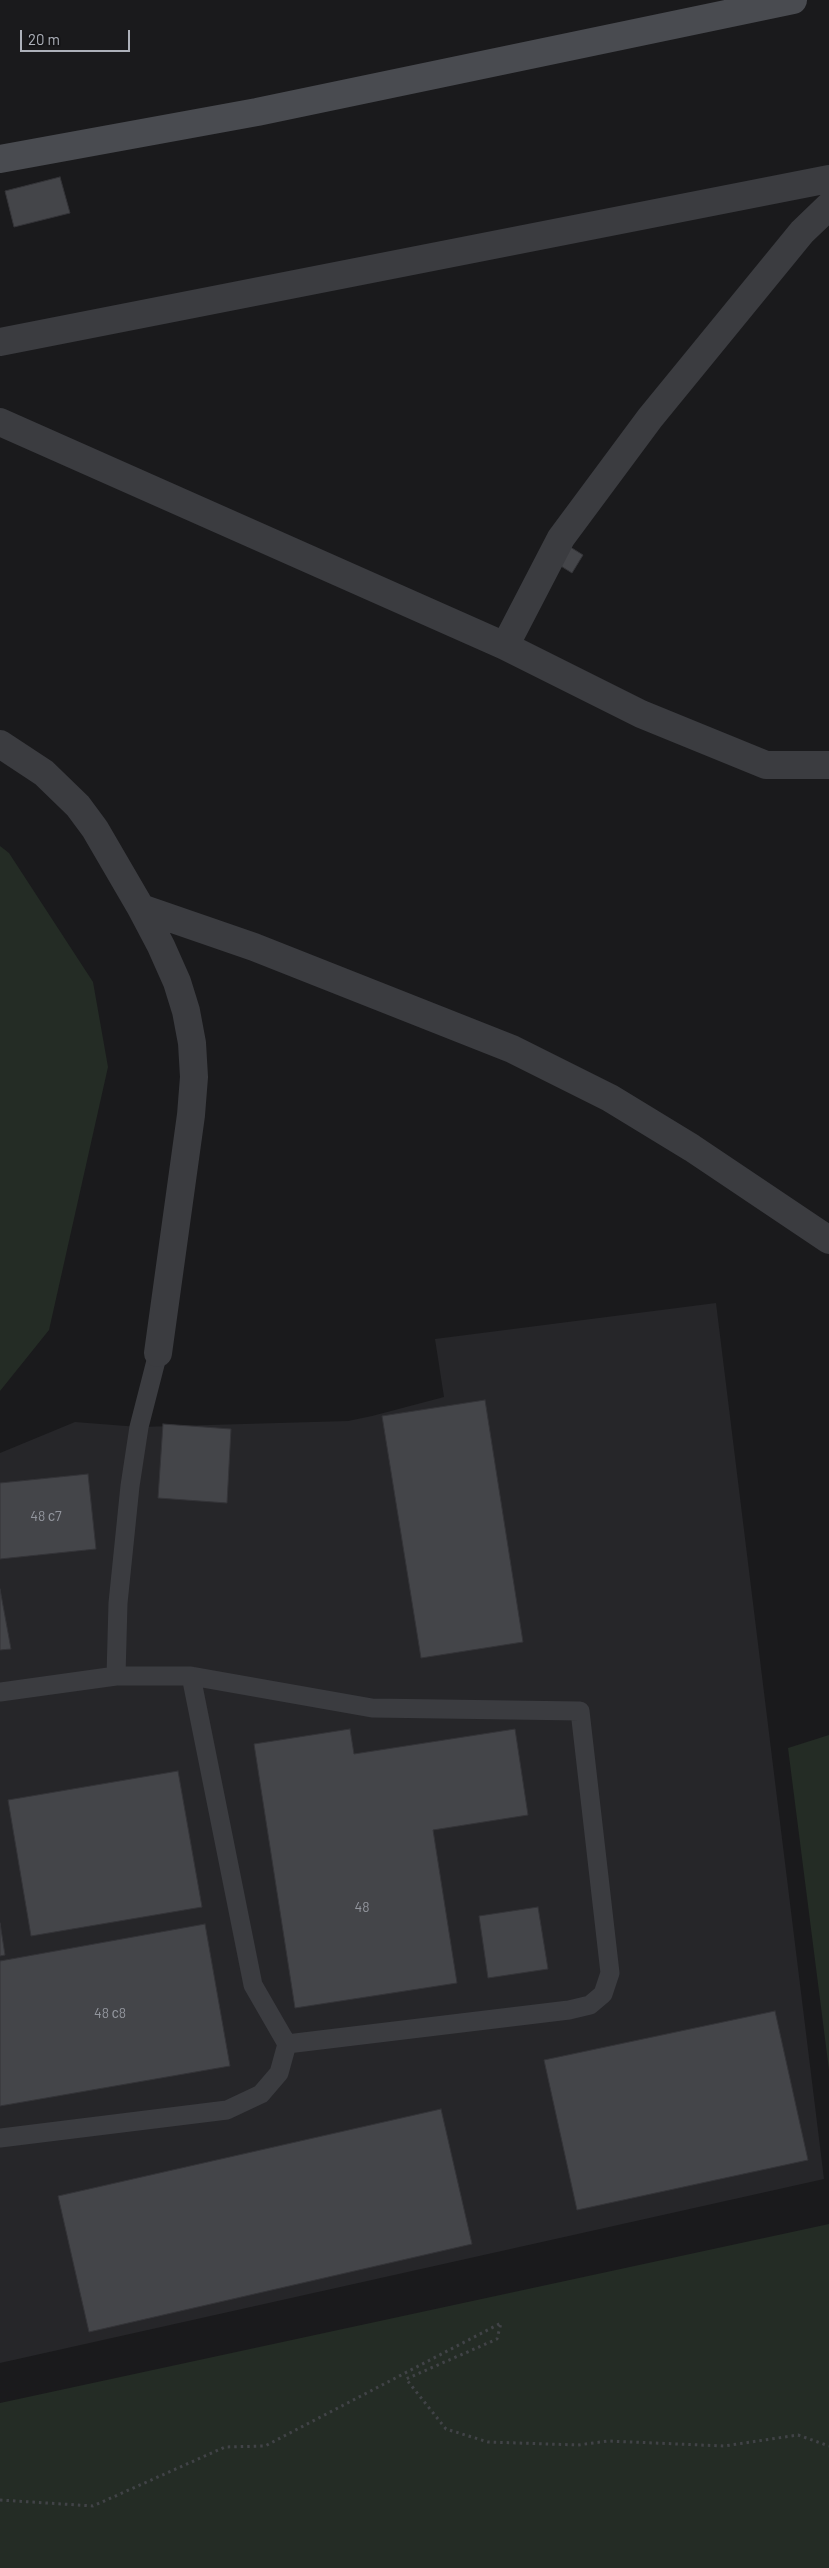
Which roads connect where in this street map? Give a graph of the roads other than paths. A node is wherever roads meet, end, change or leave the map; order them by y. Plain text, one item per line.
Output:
1 (794, 0) edge
2 (0, 159) edge
3 (829, 179) edge
4 (829, 206) edge
5 (0, 342) edge
6 (0, 422) edge
7 (505, 646) junction
8 (0, 744) edge
9 (829, 765) edge
10 (141, 908) junction
11 (829, 1240) edge
12 (158, 1354) joint
13 (116, 1676) junction
14 (191, 1676) junction
15 (0, 1692) edge
16 (287, 2044) junction
17 (0, 2138) edge

1 - 2 main road
3 - 5 street
4 - 7 street
6 - 7 street
7 - 9 street
8 - 10 street
10 - 11 street
10 - 12 street
12 - 13 lane
13 - 14 lane
13 - 15 lane
14 - 16 lane
14 - 16 lane
16 - 17 lane

